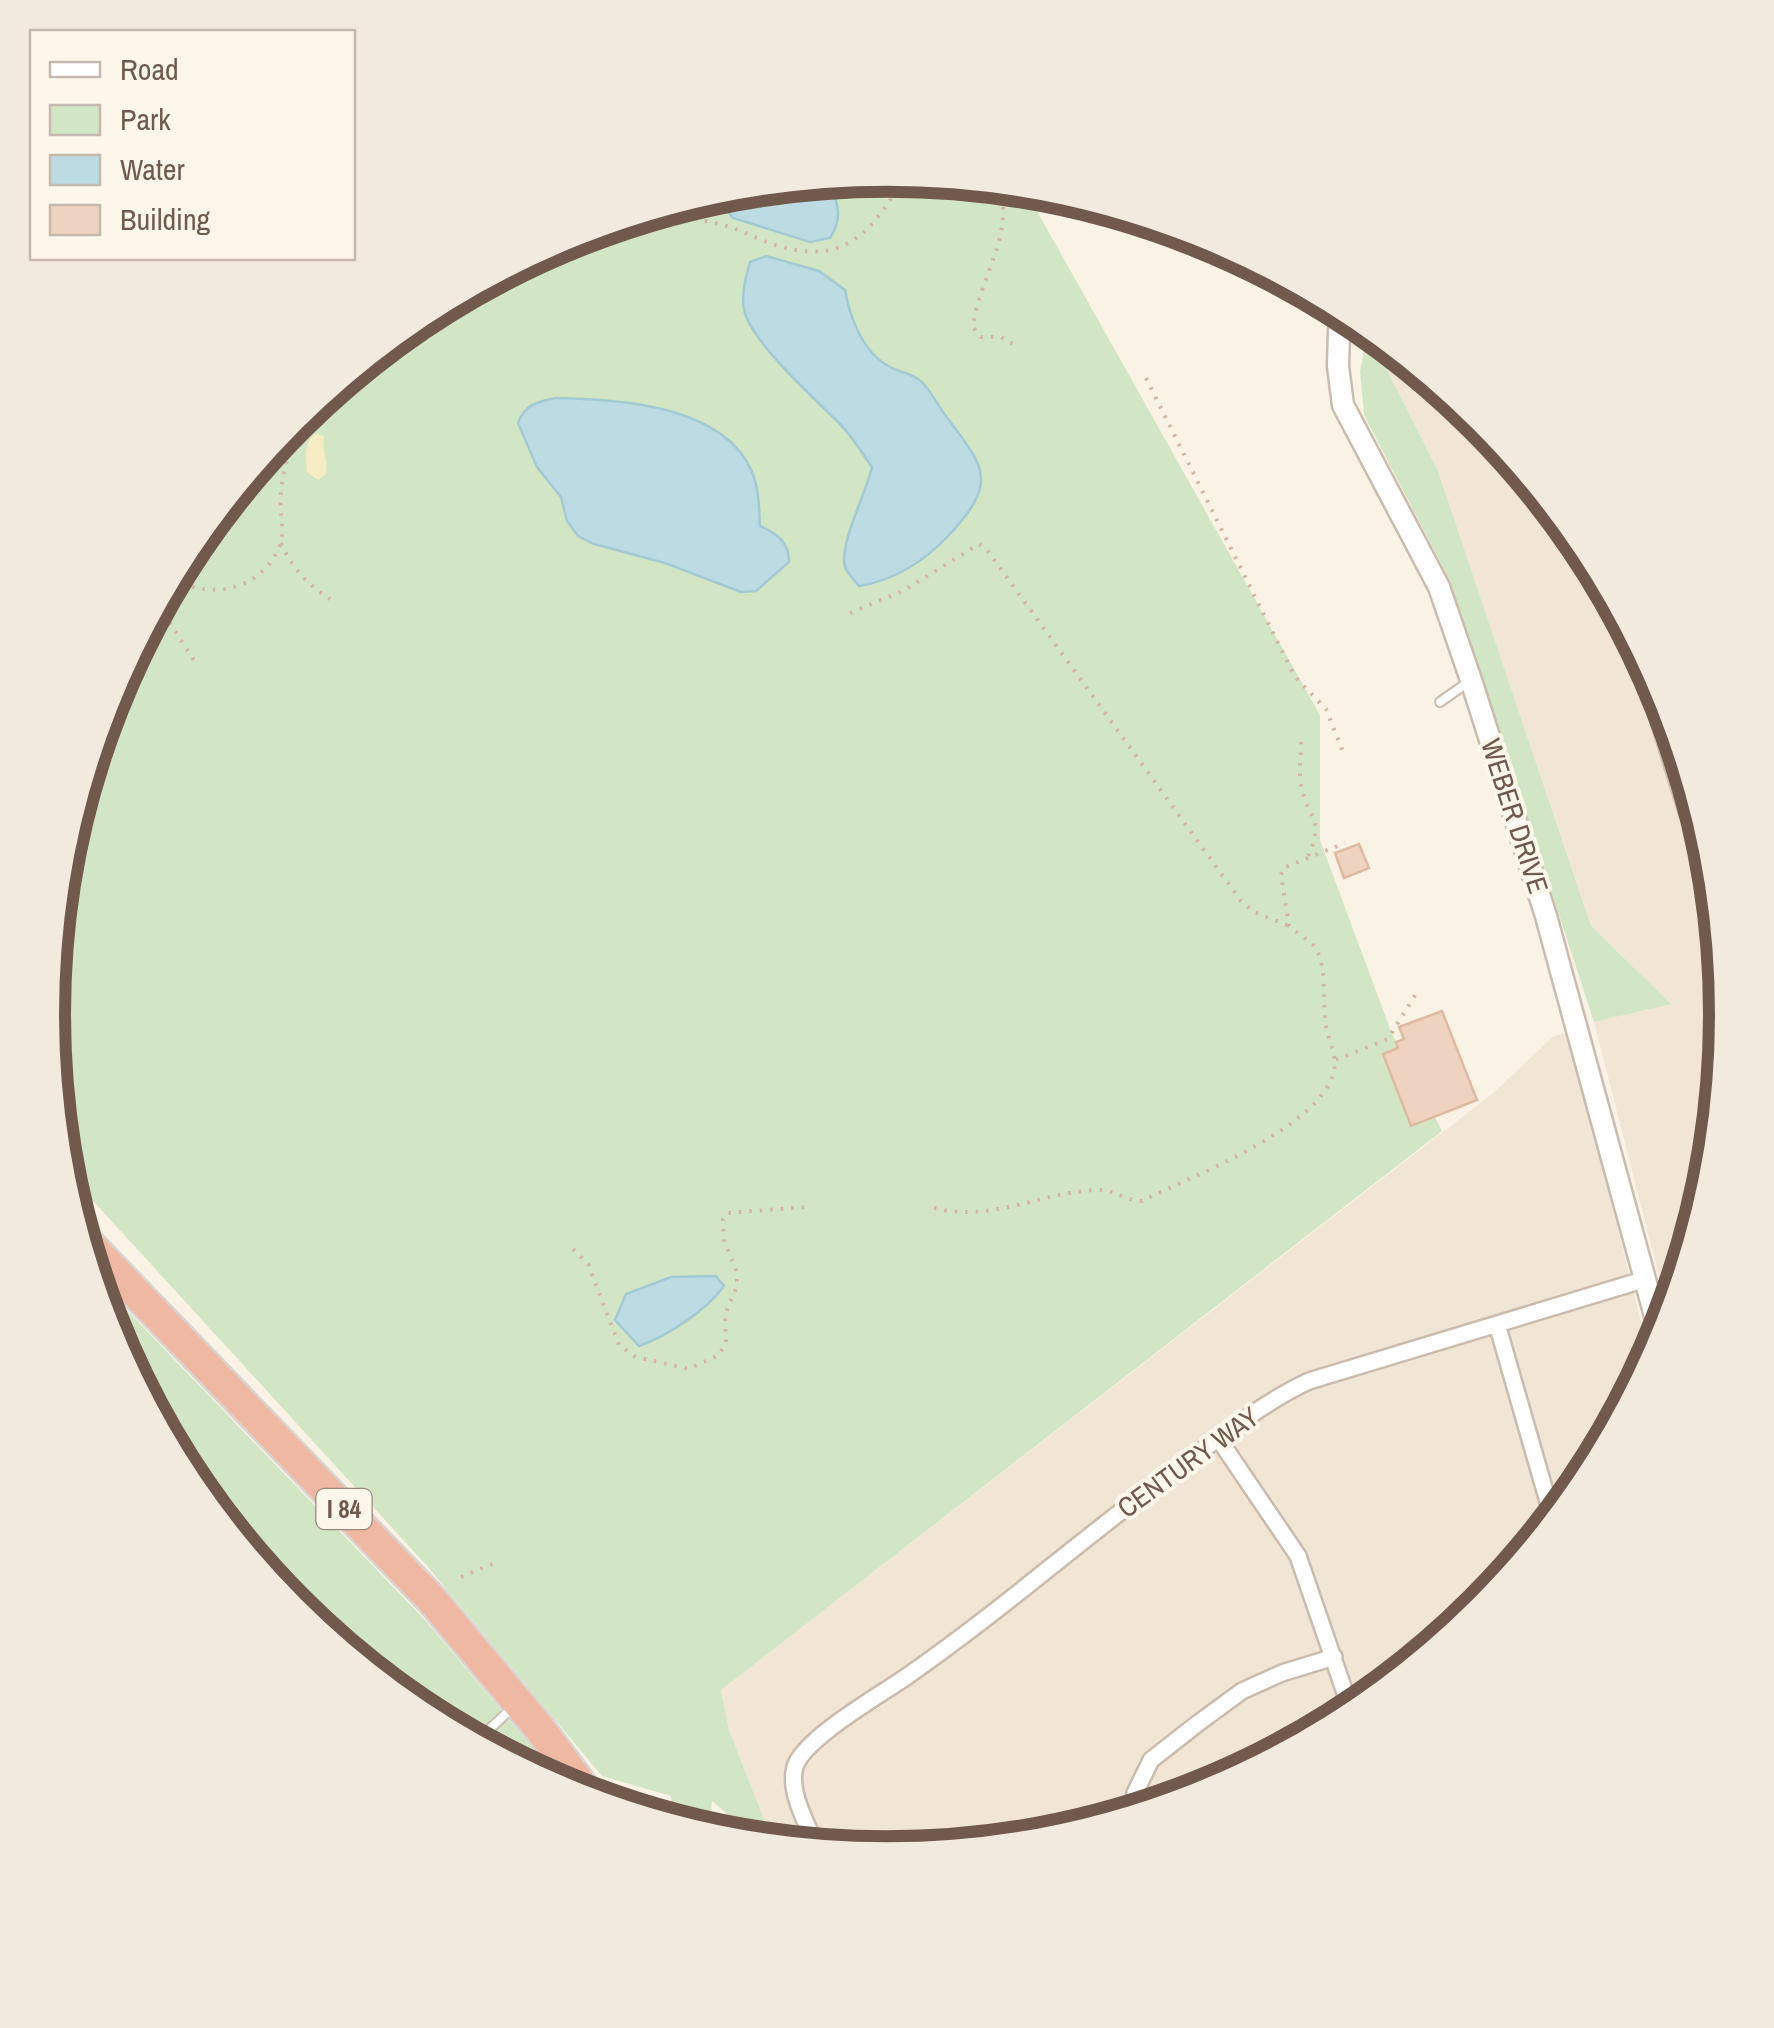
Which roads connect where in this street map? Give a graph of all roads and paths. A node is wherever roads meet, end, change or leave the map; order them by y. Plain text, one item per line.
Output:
1 (893, 192) edge
2 (995, 199) edge
3 (684, 218) edge
4 (448, 319) edge
5 (450, 323) dead end
6 (1340, 328) edge
7 (1015, 345) dead end
8 (1146, 378) dead end
9 (290, 450) edge
10 (281, 544) junction
11 (187, 584) edge
12 (330, 599) dead end
13 (850, 613) dead end
14 (167, 618) edge
15 (194, 660) dead end
16 (1467, 684) junction
17 (1440, 702) dead end
18 (1301, 742) dead end
19 (1345, 757) dead end
20 (1345, 843) dead end
21 (1308, 858) junction
22 (1289, 926) junction
23 (1418, 989) dead end
24 (1335, 1061) junction
25 (806, 1207) dead end
26 (934, 1208) dead end
27 (573, 1249) dead end
28 (103, 1259) edge
29 (1646, 1280) junction
30 (1653, 1309) edge
31 (1498, 1324) junction
32 (1218, 1438) junction
33 (1548, 1501) edge
34 (497, 1562) dead end
35 (461, 1577) dead end
36 (1334, 1657) junction
37 (1346, 1695) edge
38 (518, 1702) junction
39 (487, 1732) edge
40 (572, 1773) edge
41 (1136, 1797) edge
42 (810, 1832) edge

1 - 3 path
2 - 7 path
4 - 5 path
6 - 16 street, WEBER DRIVE
8 - 19 path
9 - 10 path
10 - 11 path
10 - 12 path
13 - 22 path
14 - 15 path
16 - 17 lane
16 - 29 street, WEBER DRIVE
18 - 21 path
20 - 21 path
21 - 22 path
22 - 24 path
23 - 24 path
24 - 26 path
25 - 27 path
28 - 38 highway, I 84
29 - 30 street, WEBER DRIVE
29 - 31 street, CENTURY WAY
31 - 32 street, CENTURY WAY
31 - 33 street
32 - 36 street
32 - 42 street, CENTURY WAY
34 - 35 path
36 - 37 street
36 - 41 street
38 - 39 lane
38 - 40 highway, I 84

